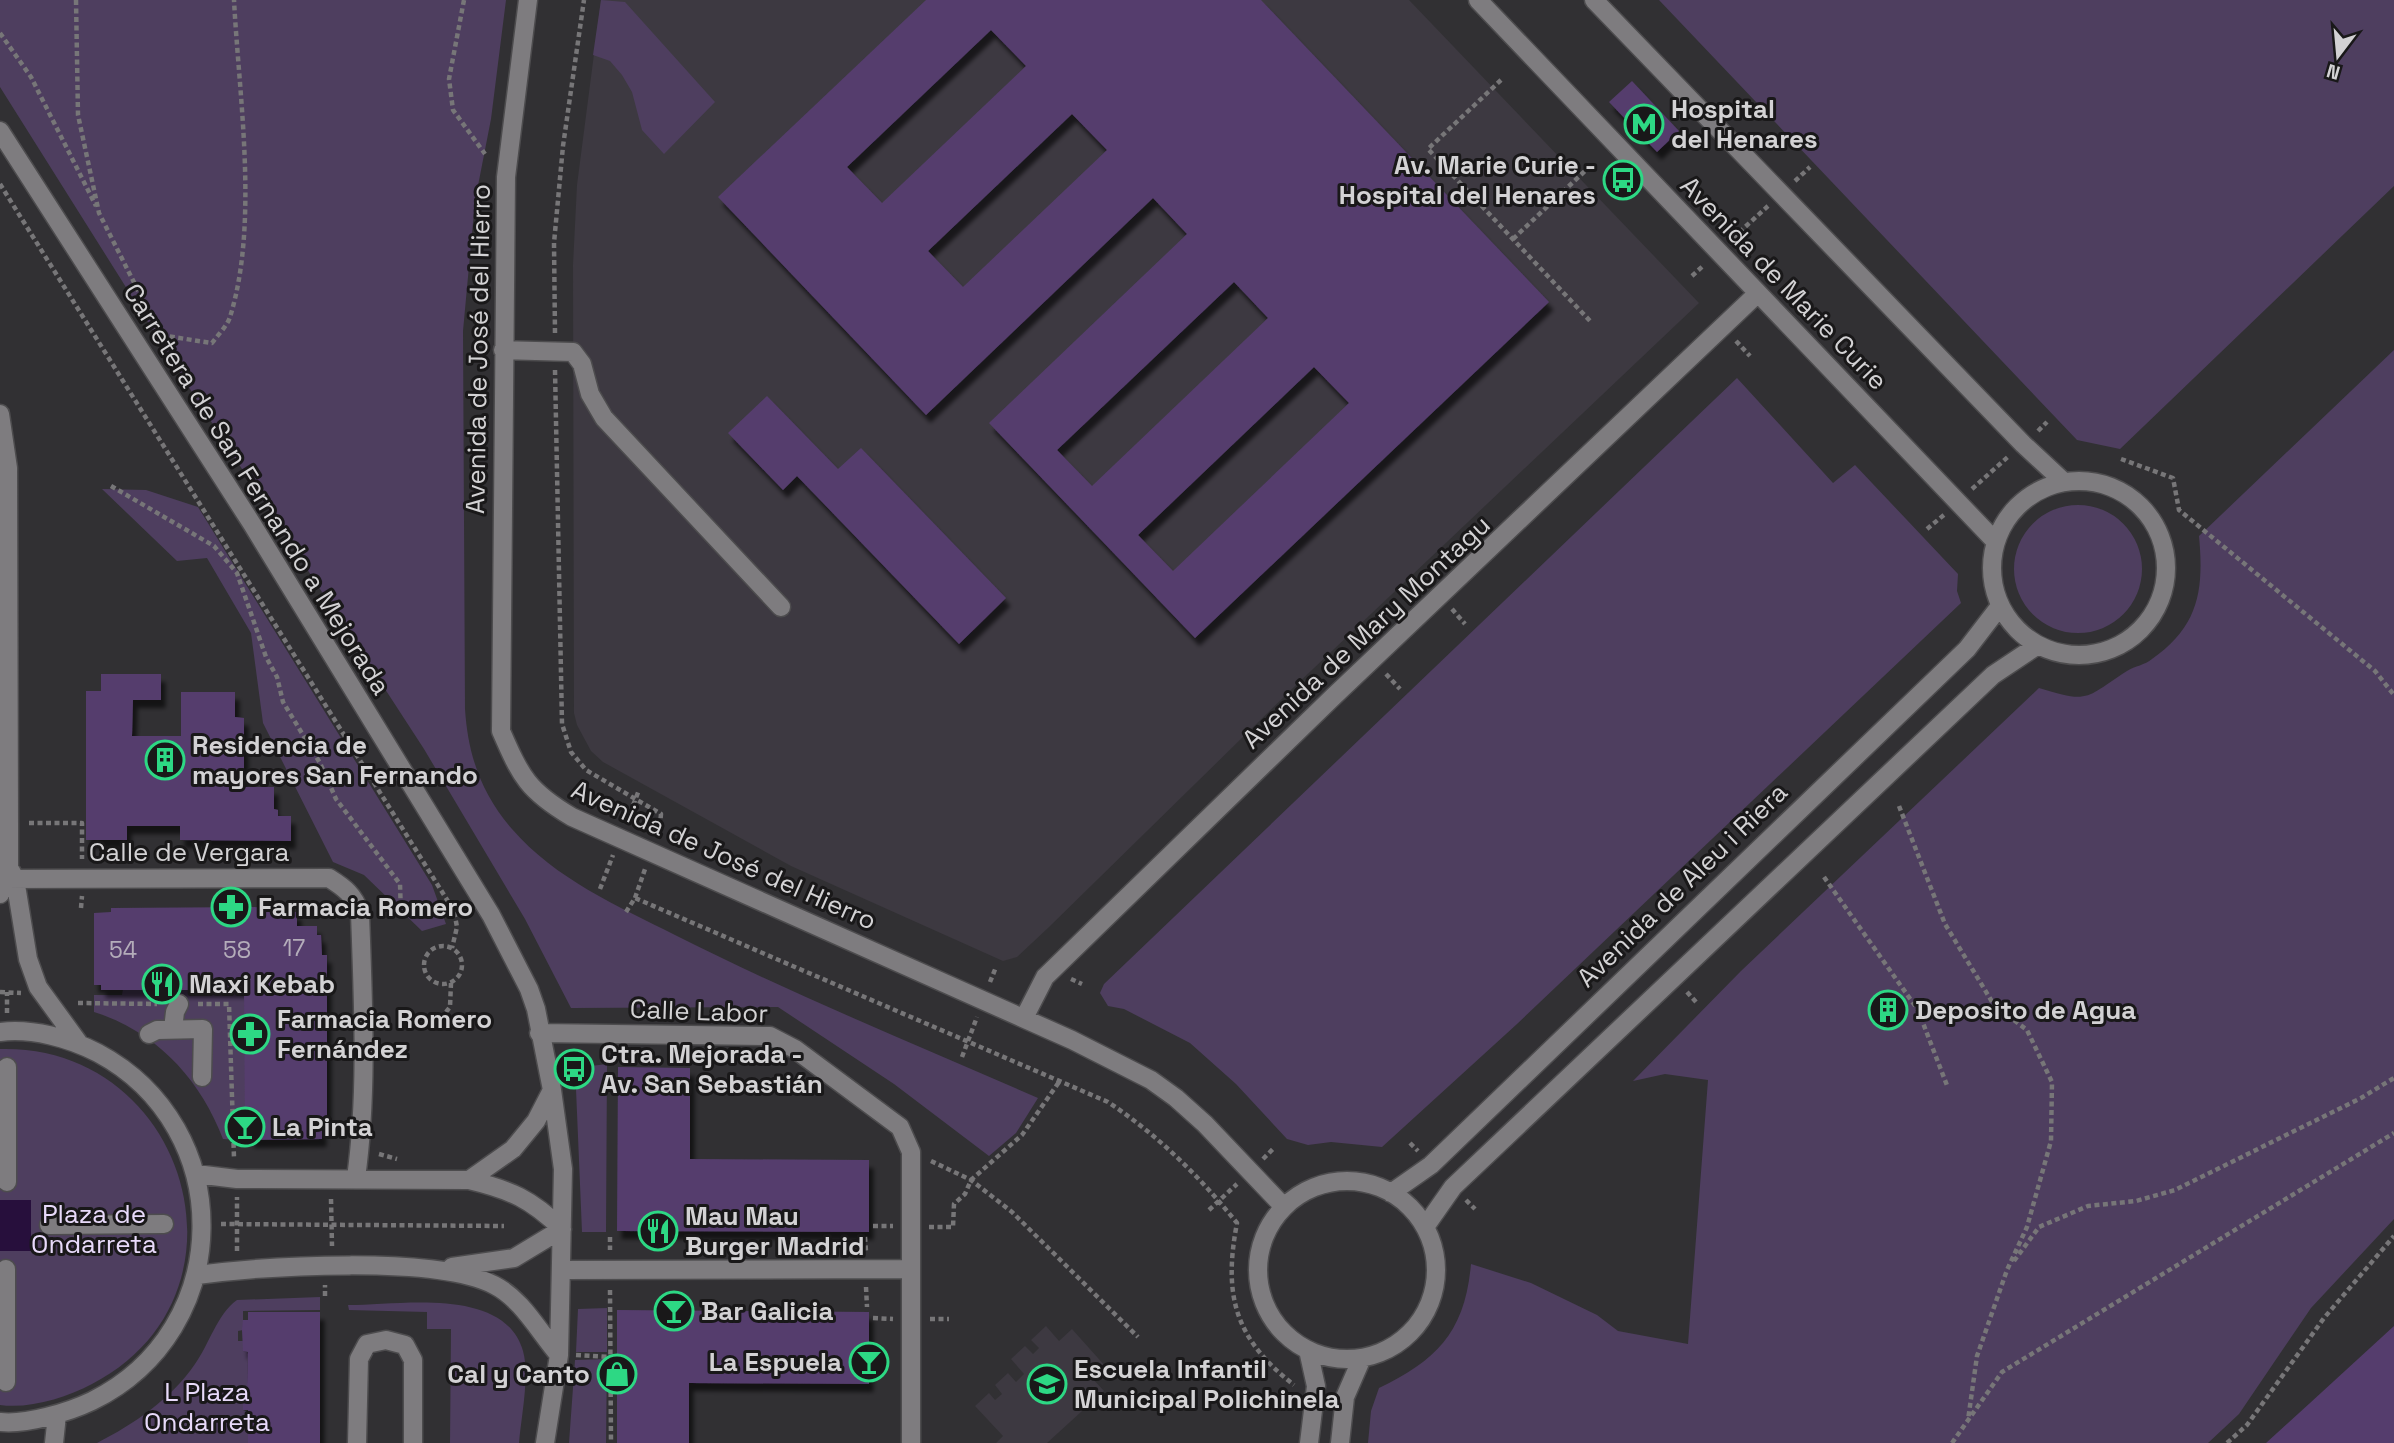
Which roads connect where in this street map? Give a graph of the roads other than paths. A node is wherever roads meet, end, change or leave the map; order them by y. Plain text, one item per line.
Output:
1 (528, 0) edge
2 (1478, 0) edge
3 (1594, 0) edge
4 (0, 131) edge
5 (1758, 294) junction
6 (503, 350) junction
7 (0, 414) edge
8 (2064, 482) junction
9 (1995, 541) junction
10 (2000, 606) junction
11 (781, 607) dead end
12 (2038, 645) junction
13 (5, 880) edge
14 (179, 1004) dead end
15 (1024, 1018) junction
16 (173, 1029) junction
17 (0, 1032) edge
18 (539, 1033) junction
19 (149, 1034) dead end
20 (78, 1042) junction
21 (7, 1067) dead end
22 (202, 1077) dead end
23 (552, 1090) junction
24 (196, 1174) junction
25 (356, 1178) junction
26 (469, 1181) junction
27 (7, 1182) dead end
28 (1391, 1193) junction
29 (1284, 1207) junction
30 (164, 1224) dead end
31 (49, 1226) dead end
32 (1425, 1227) junction
33 (562, 1229) junction
34 (6, 1269) dead end
35 (441, 1269) junction
36 (911, 1269) junction
37 (561, 1270) junction
38 (197, 1275) junction
39 (1308, 1350) junction
40 (567, 1355) junction
41 (1362, 1358) junction
42 (6, 1382) dead end
43 (57, 1415) junction
44 (0, 1422) edge
45 (54, 1443) edge
46 (357, 1443) edge
47 (413, 1443) edge
48 (545, 1443) edge
49 (911, 1443) edge
50 (1309, 1443) edge
51 (1339, 1443) edge

1 - 6 street, Avenida de José del Hierro
2 - 5 street, Avenida de Marie Curie
3 - 8 street
4 - 18 street, Carretera de San Fernando a Mejorada
5 - 9 street, Avenida de Marie Curie
5 - 15 street, Avenida de Mary Montagu
6 - 11 street
6 - 15 street, Avenida de José del Hierro
7 - 13 street
8 - 9 street
8 - 12 street
9 - 10 street
10 - 12 street
10 - 28 street, Avenida de Aleu i Riera
12 - 32 street
13 - 20 street
13 - 25 street, Calle de Vergara
14 - 16 street
15 - 29 street, Avenida de José del Hierro
16 - 19 street
16 - 22 street
17 - 20 street
18 - 23 street, Carretera de San Fernando a Mejorada
18 - 36 street, Calle Labor
20 - 24 street
21 - 27 street
23 - 26 street
23 - 33 street, Carretera de San Fernando a Mejorada
24 - 25 street
24 - 38 street
25 - 26 street
26 - 33 street
28 - 29 street
28 - 32 street
29 - 39 street
30 - 31 street
32 - 41 street
33 - 35 street
33 - 37 street, Carretera de San Fernando a Mejorada
34 - 42 street
35 - 38 street
35 - 40 street
36 - 37 street
36 - 49 street
37 - 40 street, Carretera de San Fernando a Mejorada
38 - 43 street
39 - 41 street
39 - 50 street
40 - 48 street, Carretera de San Fernando a Mejorada
41 - 51 street
43 - 44 street
43 - 45 street
46 - 47 street

